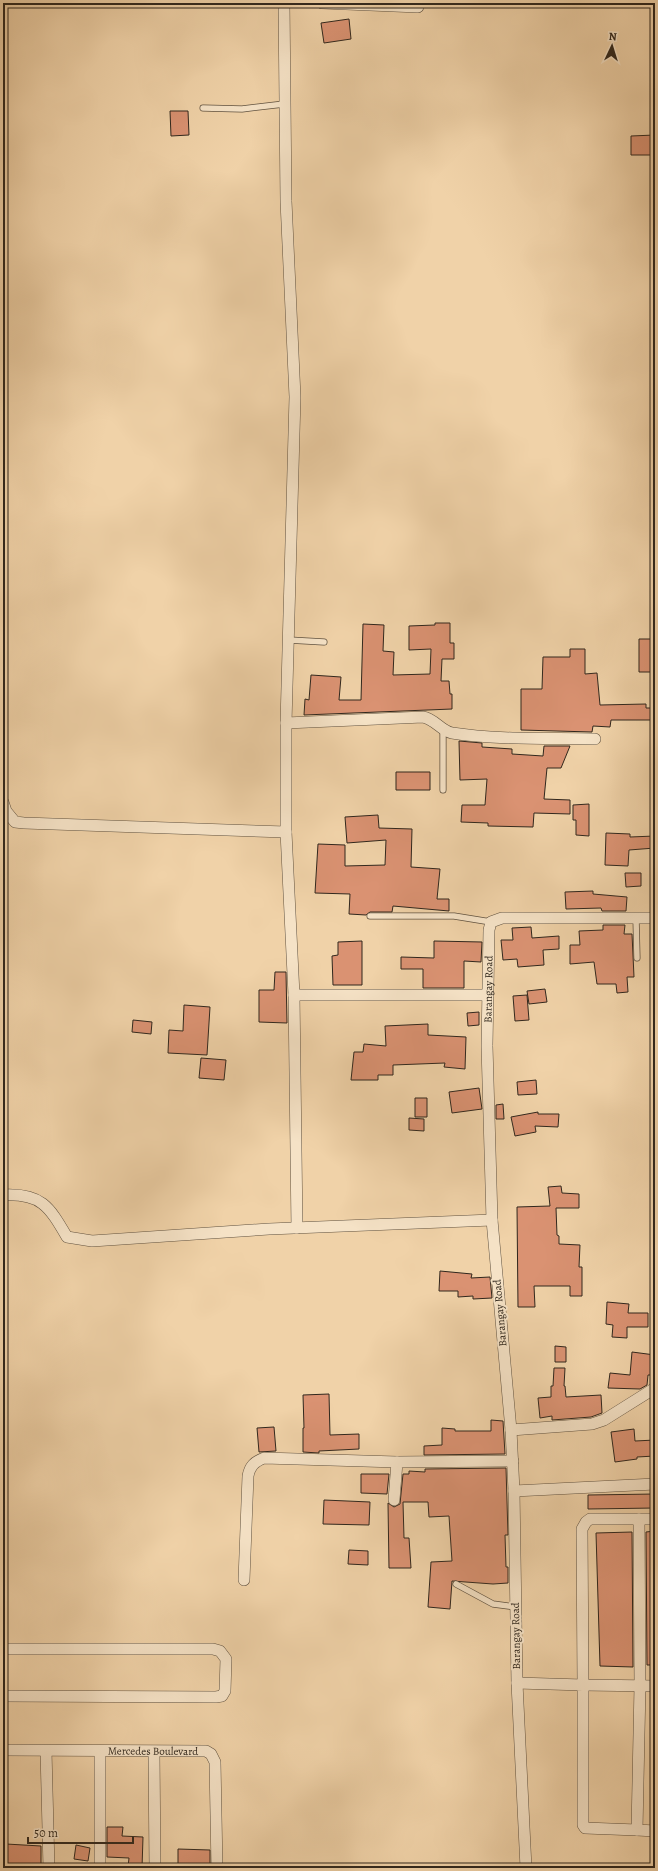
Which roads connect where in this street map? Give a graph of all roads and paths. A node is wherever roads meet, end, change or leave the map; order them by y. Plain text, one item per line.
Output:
1 (284, 3) edge
2 (322, 3) edge
3 (418, 7) dead end
4 (284, 104) junction
5 (203, 108) dead end
6 (289, 640) junction
7 (324, 642) dead end
8 (286, 722) junction
9 (443, 729) junction
10 (595, 739) dead end
11 (443, 790) dead end
12 (3, 802) edge
13 (286, 832) junction
14 (370, 916) dead end
15 (655, 918) edge
16 (636, 919) junction
17 (491, 922) junction
18 (637, 958) dead end
19 (294, 995) junction
20 (488, 995) junction
21 (3, 1195) edge
22 (492, 1220) junction
23 (297, 1228) junction
24 (655, 1388) edge
25 (511, 1430) junction
26 (513, 1461) junction
27 (397, 1462) junction
28 (655, 1484) edge
29 (514, 1491) junction
30 (394, 1500) dead end
31 (639, 1519) junction
32 (655, 1519) edge
33 (244, 1580) dead end
34 (456, 1584) dead end
35 (516, 1607) junction
36 (3, 1649) edge
37 (517, 1683) junction
38 (583, 1685) junction
39 (640, 1686) junction
40 (655, 1686) edge
41 (3, 1696) edge
42 (3, 1750) edge
43 (46, 1751) junction
44 (100, 1751) junction
45 (154, 1752) junction
46 (637, 1830) junction
47 (655, 1831) edge
48 (49, 1868) edge
49 (100, 1868) edge
50 (155, 1868) edge
51 (217, 1868) edge
52 (526, 1868) edge

1 - 4 street
2 - 3 street
4 - 5 lane
4 - 6 street
6 - 7 lane
6 - 8 street
8 - 9 street
8 - 13 street
9 - 10 street
9 - 11 lane
12 - 13 street
13 - 19 street
14 - 17 lane
15 - 16 street
16 - 17 street
16 - 18 lane
17 - 20 street, Barangay Road
19 - 20 street
19 - 23 street
20 - 22 street, Barangay Road
21 - 23 street
22 - 23 street
22 - 25 street, Barangay Road
24 - 25 street
25 - 26 street, Barangay Road
26 - 27 street
26 - 29 street, Barangay Road
27 - 30 street
27 - 33 street
28 - 29 street
29 - 35 street, Barangay Road
31 - 32 street
31 - 38 street
31 - 39 street
34 - 35 lane
35 - 37 street, Barangay Road
36 - 41 street
37 - 38 street
37 - 52 street, Barangay Road
38 - 39 street
38 - 46 street
39 - 40 street
39 - 46 street
42 - 43 street, Mercedes Boulevard
43 - 44 street, Mercedes Boulevard
43 - 48 street
44 - 45 street, Mercedes Boulevard
44 - 49 street
45 - 50 street
45 - 51 street, Mercedes Boulevard
46 - 47 street

